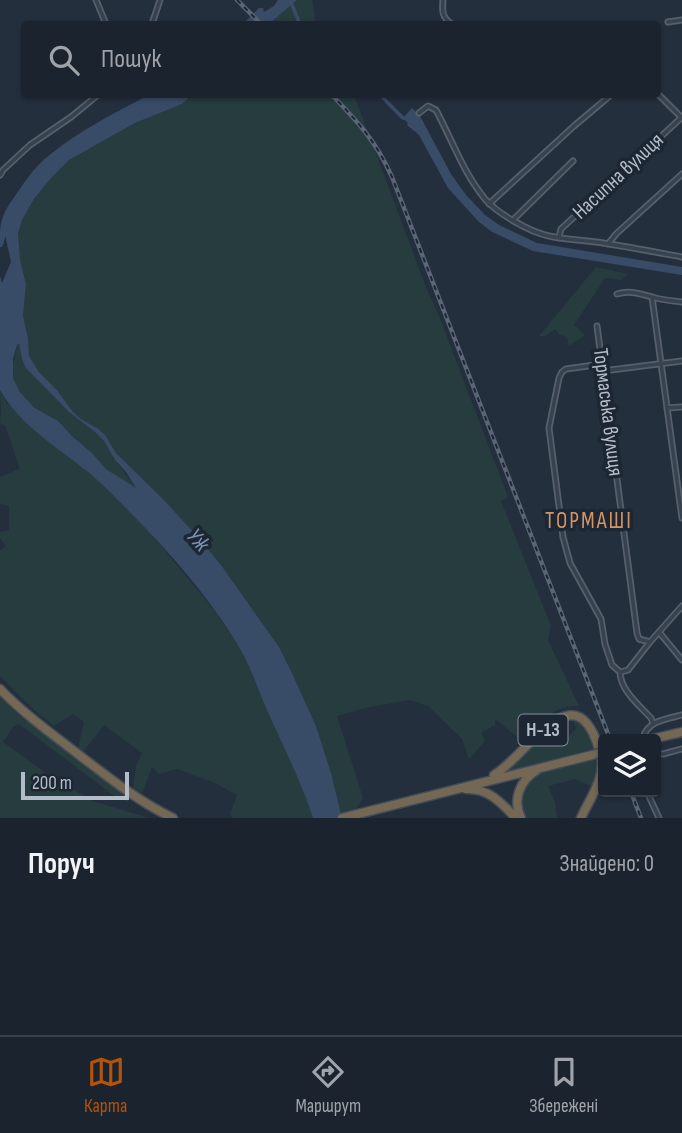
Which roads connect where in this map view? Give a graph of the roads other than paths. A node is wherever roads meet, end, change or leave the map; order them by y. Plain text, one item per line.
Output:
1 (96, 0) edge
2 (160, 0) edge
3 (443, 0) edge
4 (682, 20) edge
5 (105, 21) edge
6 (153, 21) edge
7 (448, 21) edge
8 (668, 22) dead end
9 (94, 98) edge
10 (607, 98) edge
11 (661, 98) edge
12 (419, 113) dead end
13 (682, 118) edge
14 (573, 161) dead end
15 (682, 174) edge
16 (0, 175) edge
17 (489, 204) junction
18 (513, 220) junction
19 (559, 237) junction
20 (608, 244) junction
21 (682, 257) edge
22 (617, 294) dead end
23 (652, 297) junction
24 (682, 302) edge
25 (597, 326) dead end
26 (682, 361) edge
27 (602, 364) junction
28 (662, 364) junction
29 (603, 371) junction
30 (682, 407) edge
31 (667, 408) junction
32 (682, 518) edge
33 (682, 606) edge
34 (659, 632) junction
35 (650, 642) junction
36 (682, 660) edge
37 (620, 672) junction
38 (0, 689) edge
39 (682, 715) edge
40 (653, 723) junction
41 (682, 732) edge
42 (646, 734) edge
43 (661, 736) edge
44 (682, 749) edge
45 (598, 750) edge
46 (598, 753) edge
47 (661, 754) edge
48 (541, 768) junction
49 (498, 777) junction
50 (482, 782) junction
51 (598, 782) edge
52 (452, 789) junction
53 (495, 797) junction
54 (649, 797) edge
55 (173, 818) edge
56 (342, 818) edge
57 (519, 818) edge
58 (581, 818) edge
59 (659, 818) edge

1 - 5 street
2 - 6 street
3 - 7 street
4 - 8 street
9 - 16 street
10 - 17 street
11 - 13 street
12 - 17 street
13 - 19 street, Насипна вулиця
14 - 18 street
15 - 20 street
17 - 18 street
18 - 19 street
19 - 20 street
20 - 21 street
22 - 23 street
23 - 24 street
23 - 28 street
25 - 27 street, Тормаська вулиця
26 - 28 street
27 - 29 street, Тормаська вулиця
27 - 37 street
28 - 29 street
28 - 31 street
29 - 35 street, Тормаська вулиця
30 - 31 street
31 - 32 street
33 - 34 street
34 - 35 street
34 - 36 street
35 - 37 street
37 - 40 street
38 - 55 highway
39 - 40 street
40 - 42 street
41 - 43 highway
44 - 47 street
45 - 50 highway, Н-13
46 - 48 highway
48 - 49 highway
48 - 57 highway, Н-13
49 - 50 highway
49 - 53 highway
50 - 52 highway
51 - 58 highway
52 - 53 highway
52 - 56 highway
53 - 57 highway, Н-13
54 - 59 street

